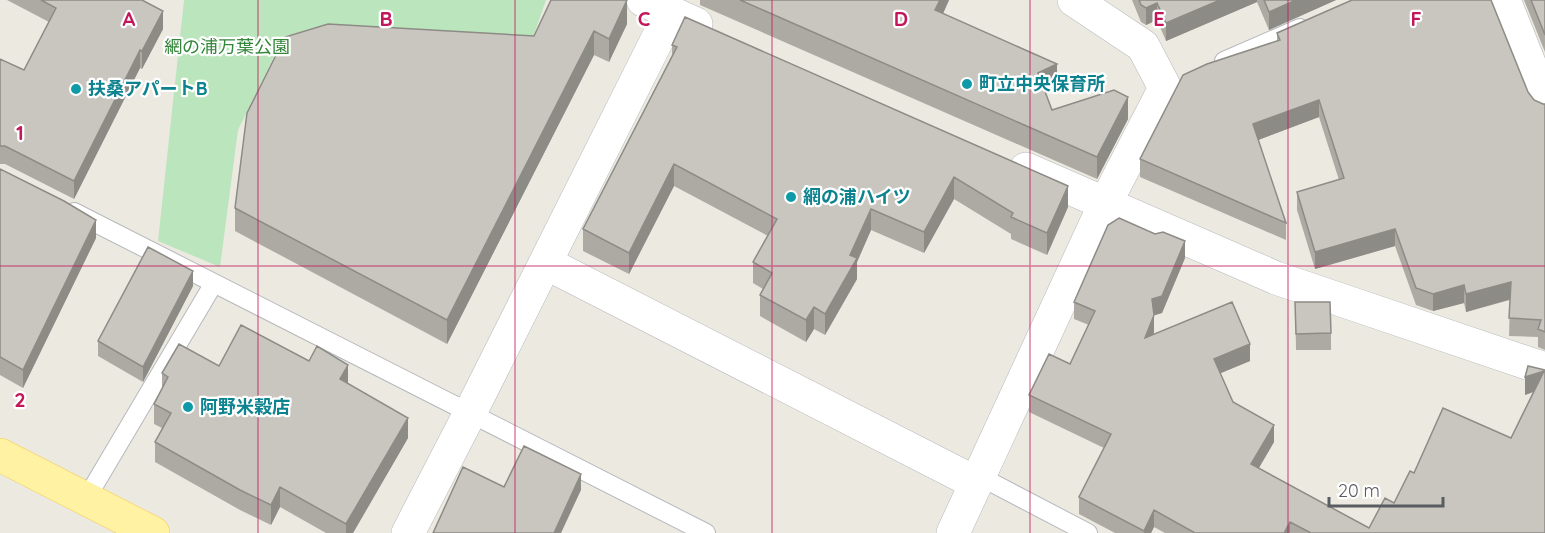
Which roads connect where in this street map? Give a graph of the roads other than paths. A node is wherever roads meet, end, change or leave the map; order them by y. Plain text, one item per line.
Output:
1 (1074, 0) edge
2 (1504, 0) edge
3 (657, 6) edge
4 (1312, 22) edge
5 (725, 36) edge
6 (1208, 69) edge
7 (1545, 103) edge
8 (996, 156) edge
9 (1104, 204) junction
10 (63, 206) edge
11 (546, 263) junction
12 (214, 283) junction
13 (1545, 369) edge
14 (470, 413) junction
15 (0, 455) edge
16 (978, 479) junction
17 (86, 499) junction
18 (153, 533) edge
19 (408, 533) edge
20 (706, 533) edge
21 (953, 533) edge
22 (1088, 533) edge

1 - 9 street
2 - 7 street
3 - 5 street
3 - 11 street
4 - 6 lane
8 - 9 street
9 - 13 street
9 - 16 street
10 - 12 lane
11 - 14 street
11 - 16 street
12 - 14 lane
12 - 17 lane
14 - 19 street
14 - 20 lane
15 - 17 main road
16 - 21 street
16 - 22 lane
17 - 18 main road

